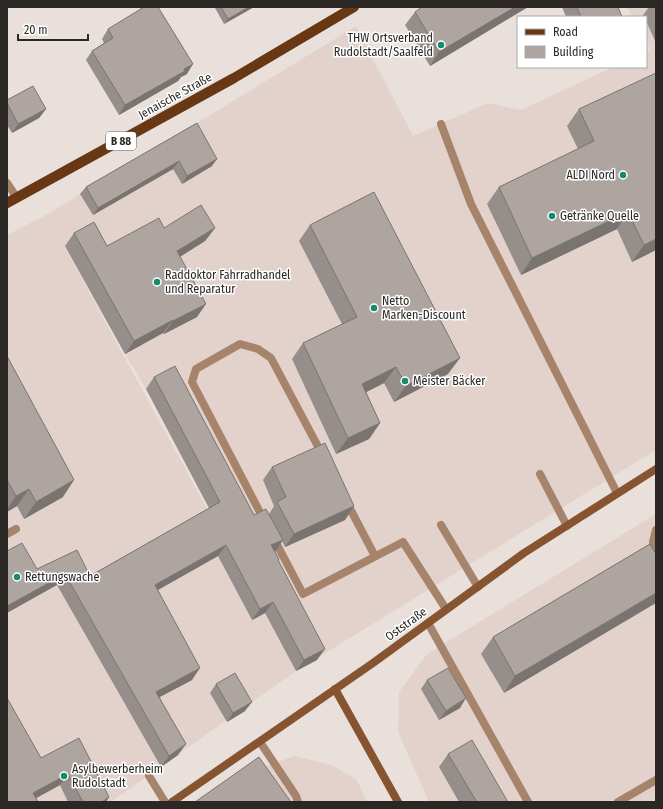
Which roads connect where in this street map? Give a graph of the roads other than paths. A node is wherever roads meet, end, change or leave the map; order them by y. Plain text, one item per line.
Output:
1 (354, 7) edge
2 (441, 124) dead end
3 (7, 183) edge
4 (17, 198) junction
5 (7, 203) edge
6 (326, 461) edge
7 (656, 470) edge
8 (540, 474) dead end
9 (617, 493) junction
10 (343, 495) edge
11 (441, 525) dead end
12 (567, 526) junction
13 (16, 529) dead end
14 (656, 530) edge
15 (7, 534) edge
16 (656, 550) edge
17 (374, 556) junction
18 (478, 587) junction
19 (446, 609) junction
20 (428, 623) junction
21 (335, 689) junction
22 (260, 742) junction
23 (149, 776) dead end
24 (656, 780) edge
25 (165, 802) edge
26 (172, 802) edge
27 (298, 802) edge
28 (398, 802) edge
29 (528, 802) edge
30 (618, 802) edge

1 - 4 main road, Jenaische Straße / B 88
2 - 9 lane
3 - 4 lane
4 - 5 main road, Jenaische Straße / B 88
6 - 17 lane
7 - 9 street, Oststraße
8 - 12 lane
9 - 12 street, Oststraße
10 - 17 lane
11 - 18 lane
12 - 18 street, Oststraße
13 - 15 lane
14 - 16 lane
17 - 19 lane
18 - 19 street, Oststraße
19 - 20 street, Oststraße
20 - 21 street, Oststraße
20 - 29 lane
21 - 22 street, Oststraße
21 - 28 street
22 - 26 street, Oststraße
22 - 27 lane
23 - 25 lane
24 - 30 lane

